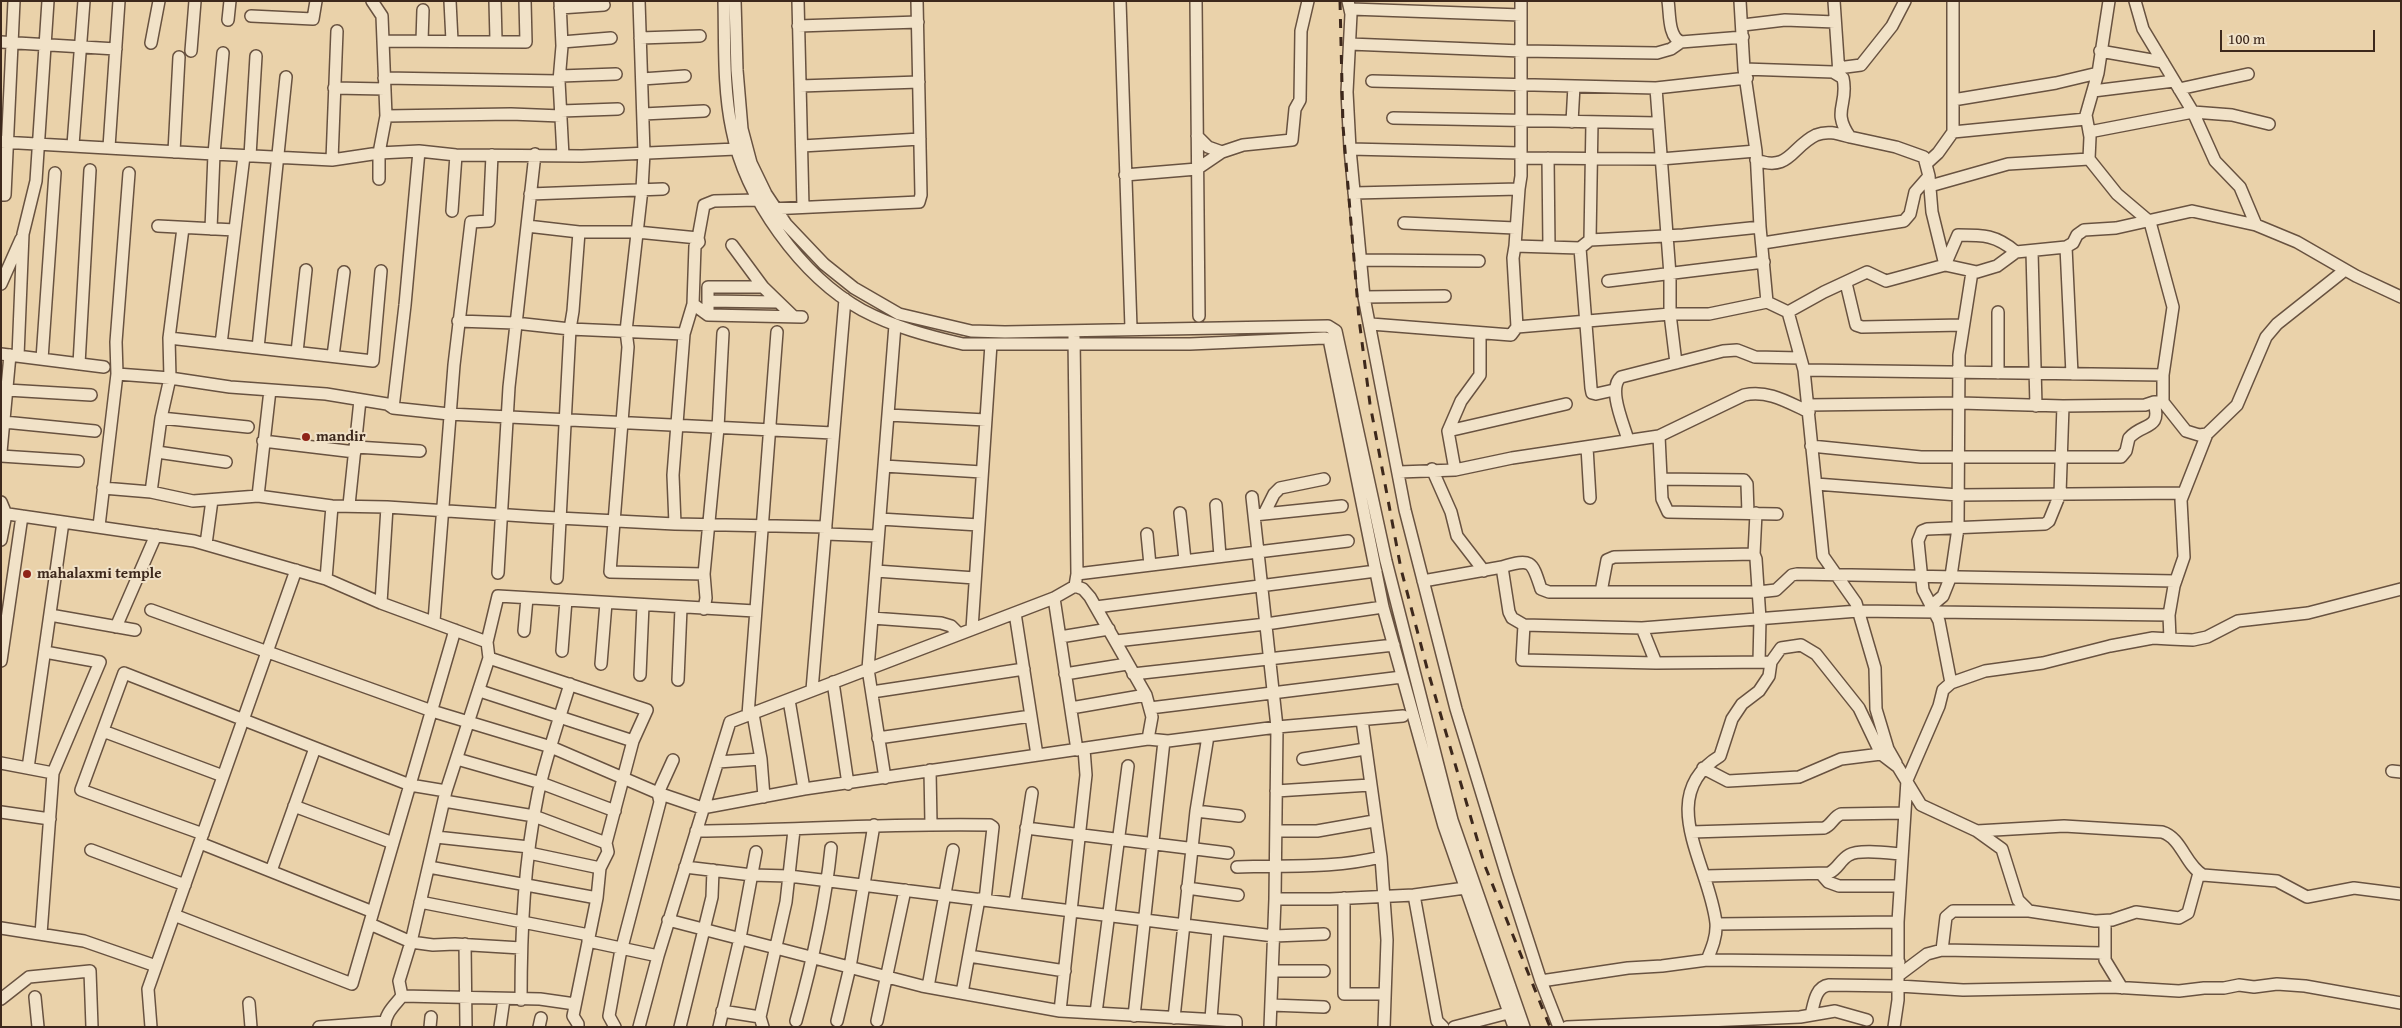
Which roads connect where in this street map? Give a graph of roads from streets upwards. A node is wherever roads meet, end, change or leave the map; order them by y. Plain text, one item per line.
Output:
1 (14, 1) edge
2 (48, 1) edge
3 (84, 1) edge
4 (119, 1) edge
5 (159, 1) edge
6 (195, 1) edge
7 (230, 1) edge
8 (316, 1) edge
9 (372, 1) edge
10 (450, 1) edge
11 (495, 1) edge
12 (525, 1) edge
13 (639, 1) edge
14 (724, 1) edge
15 (735, 1) edge
16 (798, 1) edge
17 (917, 1) edge
18 (1120, 1) edge
19 (1196, 1) edge
20 (1308, 1) edge
21 (1521, 1) edge
22 (1668, 1) edge
23 (1740, 1) edge
24 (1834, 1) edge
25 (1905, 1) edge
26 (1953, 1) edge
27 (2109, 1) edge
28 (2135, 1) edge
29 (560, 5) edge
30 (604, 5) dead end
31 (1349, 5) edge
32 (423, 10) dead end
33 (1521, 14) junction
34 (251, 16) dead end
35 (228, 20) dead end
36 (918, 22) junction
37 (1835, 22) junction
38 (798, 26) junction
39 (336, 31) dead end
40 (1743, 31) junction
41 (700, 36) dead end
42 (611, 38) dead end
43 (640, 38) junction
44 (496, 40) junction
45 (383, 41) junction
46 (422, 41) junction
47 (452, 41) junction
48 (562, 42) junction
49 (1681, 42) junction
50 (6, 43) edge
51 (150, 43) dead end
52 (45, 44) junction
53 (1350, 44) junction
54 (80, 47) junction
55 (116, 49) junction
56 (191, 51) dead end
57 (1521, 51) junction
58 (2100, 52) junction
59 (223, 53) dead end
60 (256, 56) dead end
61 (179, 57) dead end
62 (2163, 62) junction
63 (1838, 72) junction
64 (1745, 73) junction
65 (2098, 73) junction
66 (616, 74) dead end
67 (2248, 74) dead end
68 (685, 76) dead end
69 (286, 77) dead end
70 (560, 78) junction
71 (642, 79) junction
72 (1372, 81) dead end
73 (919, 82) junction
74 (384, 84) junction
75 (1521, 84) junction
76 (2176, 85) junction
77 (800, 86) junction
78 (1574, 86) junction
79 (334, 88) junction
80 (1656, 88) junction
81 (2093, 91) junction
82 (1953, 100) junction
83 (618, 109) dead end
84 (704, 111) dead end
85 (2192, 112) junction
86 (561, 114) junction
87 (643, 114) junction
88 (386, 116) junction
89 (1393, 118) dead end
90 (2086, 119) junction
91 (1521, 121) junction
92 (1572, 122) junction
93 (1592, 122) junction
94 (1658, 123) junction
95 (2269, 124) dead end
96 (1953, 132) junction
97 (2089, 132) junction
98 (1197, 136) junction
99 (1850, 137) junction
100 (920, 139) junction
101 (4, 143) edge
102 (39, 144) junction
103 (73, 145) junction
104 (802, 146) junction
105 (109, 147) junction
106 (736, 149) junction
107 (1350, 149) junction
108 (419, 151) junction
109 (174, 152) junction
110 (1222, 152) junction
111 (379, 153) junction
112 (644, 153) junction
113 (214, 154) junction
114 (535, 154) junction
115 (456, 155) junction
116 (492, 155) junction
117 (1521, 155) junction
118 (247, 156) junction
119 (563, 156) junction
120 (1756, 156) junction
121 (278, 158) junction
122 (1548, 158) junction
123 (1590, 159) junction
124 (2089, 159) junction
125 (332, 160) junction
126 (1661, 160) junction
127 (1926, 164) junction
128 (1198, 169) junction
129 (90, 170) dead end
130 (55, 173) dead end
131 (129, 173) dead end
132 (1125, 175) junction
133 (379, 179) dead end
134 (1930, 181) junction
135 (662, 189) dead end
136 (1519, 189) junction
137 (642, 190) junction
138 (1354, 193) junction
139 (1, 194) edge
140 (530, 194) junction
141 (760, 205) junction
142 (776, 208) junction
143 (803, 208) junction
144 (452, 211) dead end
145 (2150, 222) junction
146 (1404, 223) dead end
147 (2256, 225) junction
148 (158, 226) dead end
149 (527, 226) junction
150 (1760, 227) junction
151 (183, 228) junction
152 (211, 228) junction
153 (1515, 228) junction
154 (235, 230) junction
155 (580, 232) junction
156 (637, 232) junction
157 (23, 234) junction
158 (1666, 235) junction
159 (698, 238) junction
160 (1590, 240) junction
161 (1763, 244) junction
162 (732, 245) dead end
163 (1515, 246) junction
164 (1550, 247) junction
165 (2066, 247) junction
166 (1580, 248) junction
167 (2032, 251) junction
168 (2016, 252) junction
169 (1362, 260) junction
170 (1480, 261) dead end
171 (1764, 262) junction
172 (1945, 265) junction
173 (306, 270) dead end
174 (2345, 270) junction
175 (380, 271) dead end
176 (344, 272) dead end
177 (1972, 272) junction
178 (1670, 275) junction
179 (1608, 280) dead end
180 (1846, 283) junction
181 (1, 284) edge
182 (763, 287) junction
183 (1446, 296) dead end
184 (1364, 297) junction
185 (2401, 297) edge
186 (845, 299) junction
187 (708, 302) junction
188 (777, 302) junction
189 (1768, 302) junction
190 (693, 304) junction
191 (1788, 312) junction
192 (1998, 312) dead end
193 (1670, 314) junction
194 (708, 316) junction
195 (922, 320) junction
196 (458, 321) junction
197 (1585, 322) junction
198 (516, 323) junction
199 (1198, 324) junction
200 (1371, 324) junction
201 (1963, 324) junction
202 (894, 325) junction
203 (1517, 327) junction
204 (1130, 328) junction
205 (570, 329) junction
206 (1074, 330) junction
207 (626, 331) junction
208 (1336, 331) junction
209 (777, 332) dead end
210 (722, 333) dead end
211 (918, 333) junction
212 (684, 334) junction
213 (1480, 334) junction
214 (170, 338) junction
215 (1324, 338) junction
216 (1074, 343) junction
217 (221, 344) junction
218 (991, 344) junction
219 (1190, 344) junction
220 (1203, 344) junction
221 (258, 348) junction
222 (297, 352) junction
223 (10, 355) edge
224 (334, 356) junction
225 (1800, 358) junction
226 (42, 359) junction
227 (1676, 363) junction
228 (79, 364) junction
229 (104, 367) dead end
230 (1804, 370) junction
231 (1959, 373) junction
232 (1998, 373) junction
233 (117, 374) junction
234 (2036, 374) junction
235 (2072, 374) junction
236 (2163, 375) junction
237 (170, 378) junction
238 (7, 390) junction
239 (270, 390) junction
240 (1614, 390) junction
241 (91, 395) dead end
242 (360, 400) junction
243 (2159, 402) junction
244 (1960, 403) junction
245 (1566, 404) dead end
246 (2036, 406) junction
247 (2063, 406) junction
248 (393, 408) junction
249 (1809, 408) junction
250 (449, 414) junction
251 (888, 415) junction
252 (161, 418) junction
253 (508, 418) junction
254 (564, 420) junction
255 (986, 420) junction
256 (4, 422) junction
257 (622, 424) junction
258 (248, 427) dead end
259 (678, 427) junction
260 (718, 428) junction
261 (770, 428) junction
262 (1448, 430) junction
263 (95, 431) dead end
264 (833, 433) junction
265 (2207, 434) junction
266 (1659, 436) junction
267 (1628, 440) junction
268 (263, 441) junction
269 (1587, 446) junction
270 (1811, 446) junction
271 (356, 449) junction
272 (420, 451) dead end
273 (157, 452) junction
274 (1, 454) edge
275 (1958, 456) junction
276 (2061, 456) junction
277 (78, 461) dead end
278 (226, 462) dead end
279 (884, 466) junction
280 (1432, 469) junction
281 (1455, 470) junction
282 (982, 472) junction
283 (1399, 472) junction
284 (1324, 479) dead end
285 (1661, 479) junction
286 (1816, 484) junction
287 (103, 488) junction
288 (151, 492) junction
289 (2183, 493) junction
290 (2060, 494) junction
291 (1958, 495) junction
292 (258, 496) junction
293 (1252, 497) dead end
294 (1590, 498) dead end
295 (212, 500) junction
296 (349, 505) junction
297 (1216, 505) dead end
298 (332, 506) junction
299 (1342, 506) dead end
300 (2, 507) edge
301 (387, 507) junction
302 (442, 512) junction
303 (1180, 513) dead end
304 (1752, 513) junction
305 (500, 514) junction
306 (1259, 514) junction
307 (1777, 514) dead end
308 (22, 516) junction
309 (559, 517) junction
310 (880, 519) junction
311 (614, 521) junction
312 (63, 522) junction
313 (675, 524) junction
314 (708, 525) junction
315 (763, 525) junction
316 (979, 525) junction
317 (99, 526) junction
318 (1958, 528) junction
319 (826, 531) junction
320 (1147, 534) dead end
321 (156, 536) junction
322 (878, 536) junction
323 (1, 540) edge
324 (1348, 541) dead end
325 (206, 544) junction
326 (1258, 551) junction
327 (1754, 554) junction
328 (1220, 556) junction
329 (1185, 560) junction
330 (1150, 565) junction
331 (1502, 567) junction
332 (296, 570) junction
333 (1376, 571) junction
334 (1484, 571) junction
335 (876, 572) junction
336 (498, 573) dead end
337 (704, 574) junction
338 (1077, 574) junction
339 (1834, 574) junction
340 (1921, 576) junction
341 (1951, 576) junction
342 (558, 578) dead end
343 (975, 578) junction
344 (326, 579) junction
345 (2175, 580) junction
346 (1423, 581) junction
347 (1075, 586) junction
348 (1262, 587) junction
349 (2401, 589) edge
350 (1601, 592) junction
351 (1758, 592) junction
352 (527, 598) junction
353 (1054, 598) junction
354 (566, 600) junction
355 (381, 603) junction
356 (606, 603) junction
357 (643, 605) junction
358 (1096, 607) junction
359 (1383, 607) junction
360 (680, 608) junction
361 (704, 609) junction
362 (1933, 609) junction
363 (151, 610) dead end
364 (755, 610) junction
365 (1858, 611) junction
366 (1015, 613) junction
367 (50, 615) junction
368 (2169, 615) junction
369 (872, 618) junction
370 (1760, 619) junction
371 (434, 621) junction
372 (1266, 624) junction
373 (1524, 625) junction
374 (116, 627) junction
375 (1642, 628) junction
376 (972, 629) junction
377 (1109, 629) junction
378 (135, 630) dead end
379 (456, 630) junction
380 (524, 630) dead end
381 (959, 634) junction
382 (1060, 637) junction
383 (2170, 639) junction
384 (1116, 640) junction
385 (487, 642) junction
386 (1394, 645) junction
387 (562, 651) dead end
388 (45, 652) junction
389 (267, 652) junction
390 (489, 658) junction
391 (1269, 658) junction
392 (1, 661) edge
393 (1759, 662) junction
394 (1771, 662) junction
395 (1656, 663) junction
396 (601, 664) dead end
397 (1127, 664) junction
398 (868, 669) junction
399 (1024, 669) junction
400 (1065, 674) junction
401 (1134, 674) junction
402 (640, 675) dead end
403 (1402, 677) junction
404 (678, 680) dead end
405 (834, 682) junction
406 (1951, 683) junction
407 (570, 684) junction
408 (812, 690) junction
409 (480, 691) junction
410 (872, 692) junction
411 (1273, 694) junction
412 (1146, 695) junction
413 (789, 700) junction
414 (1071, 708) junction
415 (1150, 708) junction
416 (432, 711) junction
417 (750, 715) junction
418 (560, 716) junction
419 (1032, 716) junction
420 (1402, 716) dead end
421 (243, 720) junction
422 (1362, 720) junction
423 (470, 722) junction
424 (1277, 727) junction
425 (103, 731) junction
426 (1208, 736) junction
427 (878, 738) junction
428 (1148, 740) junction
429 (1164, 740) junction
430 (633, 741) junction
431 (551, 747) junction
432 (315, 748) junction
433 (1080, 749) junction
434 (1365, 749) junction
435 (1881, 754) junction
436 (1037, 755) junction
437 (457, 758) junction
438 (762, 759) junction
439 (1303, 759) dead end
440 (672, 760) dead end
441 (718, 762) junction
442 (1, 763) edge
443 (1128, 766) dead end
444 (1898, 767) junction
445 (28, 768) junction
446 (1703, 768) junction
447 (930, 770) junction
448 (53, 773) junction
449 (223, 776) junction
450 (885, 778) junction
451 (624, 779) junction
452 (1907, 780) junction
453 (541, 783) junction
454 (848, 784) junction
455 (410, 785) junction
456 (1370, 785) junction
457 (804, 789) junction
458 (1276, 791) junction
459 (658, 793) junction
460 (1032, 793) dead end
461 (445, 796) junction
462 (764, 796) junction
463 (294, 806) junction
464 (702, 808) junction
465 (615, 811) junction
466 (1196, 811) junction
467 (1, 812) edge
468 (1904, 813) junction
469 (534, 816) junction
470 (1239, 816) dead end
471 (50, 819) junction
472 (1374, 821) junction
473 (874, 824) junction
474 (931, 824) junction
475 (1026, 828) junction
476 (794, 830) junction
477 (696, 831) junction
478 (1276, 831) junction
479 (1977, 831) junction
480 (1691, 832) junction
481 (1080, 834) junction
482 (436, 837) junction
483 (1119, 838) junction
484 (201, 839) junction
485 (393, 843) junction
486 (606, 843) junction
487 (1154, 843) junction
488 (831, 848) dead end
489 (1192, 848) junction
490 (92, 850) dead end
491 (529, 850) junction
492 (953, 850) dead end
493 (756, 852) dead end
494 (1228, 853) dead end
495 (1901, 854) junction
496 (1381, 857) junction
497 (429, 866) junction
498 (1276, 866) junction
499 (685, 867) junction
500 (1237, 867) dead end
501 (600, 868) junction
502 (713, 870) junction
503 (271, 871) junction
504 (2199, 873) junction
505 (1821, 874) junction
506 (752, 875) junction
507 (789, 876) junction
508 (1705, 876) junction
509 (828, 881) junction
510 (526, 883) junction
511 (185, 886) junction
512 (865, 886) junction
513 (1900, 886) junction
514 (1187, 888) junction
515 (1465, 888) junction
516 (905, 890) junction
517 (2401, 894) edge
518 (946, 895) junction
519 (1238, 895) dead end
520 (1414, 895) junction
521 (1383, 896) junction
522 (598, 898) junction
523 (1344, 898) junction
524 (982, 899) junction
525 (1276, 900) junction
526 (420, 902) junction
527 (1015, 903) junction
528 (1072, 910) junction
529 (2029, 911) junction
530 (373, 912) junction
531 (174, 915) junction
532 (1109, 915) junction
533 (1146, 919) junction
534 (668, 920) junction
535 (522, 921) junction
536 (1898, 922) junction
537 (2105, 922) junction
538 (370, 924) junction
539 (1183, 924) junction
540 (1716, 924) junction
541 (1, 928) edge
542 (705, 928) junction
543 (1218, 929) junction
544 (41, 934) junction
545 (1324, 934) dead end
546 (1274, 936) junction
547 (589, 938) junction
548 (740, 938) junction
549 (411, 942) junction
550 (465, 944) junction
551 (521, 948) junction
552 (622, 948) junction
553 (776, 948) junction
554 (1942, 950) junction
555 (2104, 953) junction
556 (658, 956) junction
557 (968, 956) junction
558 (814, 957) junction
559 (1707, 960) junction
560 (1899, 962) junction
561 (156, 966) junction
562 (850, 967) junction
563 (1065, 971) junction
564 (1273, 971) junction
565 (1324, 971) dead end
566 (887, 976) junction
567 (1899, 980) junction
568 (1541, 981) junction
569 (928, 987) junction
570 (2122, 988) junction
571 (962, 993) junction
572 (1385, 994) junction
573 (402, 996) junction
574 (35, 997) dead end
575 (467, 998) junction
576 (1, 999) edge
577 (504, 999) junction
578 (521, 1000) junction
579 (248, 1003) dead end
580 (2401, 1003) edge
581 (574, 1004) junction
582 (1271, 1005) junction
583 (1324, 1007) dead end
584 (1060, 1010) junction
585 (722, 1011) junction
586 (1096, 1013) junction
587 (1508, 1014) junction
588 (1811, 1015) junction
589 (1134, 1016) junction
590 (1174, 1018) junction
591 (1212, 1020) junction
592 (1867, 1020) dead end
593 (796, 1021) dead end
594 (837, 1021) dead end
595 (876, 1021) dead end
596 (762, 1022) edge
597 (385, 1024) edge
598 (640, 1025) edge
599 (38, 1027) edge
600 (92, 1027) edge
601 (152, 1027) edge
602 (251, 1027) edge
603 (319, 1027) edge
604 (466, 1027) edge
605 (500, 1027) edge
606 (578, 1027) edge
607 (615, 1027) edge
608 (652, 1027) edge
609 (680, 1027) edge
610 (719, 1027) edge
611 (1236, 1027) edge
612 (1270, 1027) edge
613 (1384, 1027) edge
614 (1443, 1027) edge
615 (1454, 1027) edge
616 (1514, 1027) edge
617 (1524, 1027) edge
618 (1560, 1027) edge
619 (1567, 1027) edge
620 (1894, 1027) edge

1 - 50 street
2 - 52 street
3 - 54 street
4 - 55 street
5 - 51 street
6 - 56 street
7 - 35 street
8 - 34 street
9 - 45 street
10 - 47 street
11 - 44 street
12 - 44 street
13 - 43 street
14 - 106 street
15 - 142 street
16 - 38 street
17 - 36 street
18 - 132 street
19 - 98 street
20 - 110 street
21 - 33 street
22 - 49 street
23 - 40 street
24 - 37 street
25 - 63 street
26 - 82 street
27 - 58 street
28 - 62 street
29 - 30 street
29 - 48 street
31 - 33 street
31 - 53 street
32 - 46 street
33 - 57 street
36 - 38 street
36 - 73 street
37 - 40 street
37 - 63 street
38 - 77 street
39 - 79 street
40 - 49 street
40 - 64 street
41 - 43 street
42 - 48 street
43 - 71 street
44 - 47 street
45 - 46 street
45 - 74 street
46 - 47 street
48 - 70 street
49 - 57 street
50 - 52 street
50 - 101 street
52 - 54 street
52 - 102 street
53 - 57 street
53 - 107 street
54 - 55 street
54 - 103 street
55 - 105 street
57 - 75 street
58 - 62 street
58 - 65 street
59 - 113 street
60 - 118 street
61 - 109 street
62 - 76 street
63 - 64 street
63 - 99 street
64 - 80 street
64 - 120 street
65 - 81 street
65 - 82 street
66 - 70 street
67 - 76 street
68 - 71 street
69 - 121 street
70 - 74 street
70 - 86 street
71 - 87 street
72 - 75 street
73 - 77 street
73 - 100 street
74 - 79 street
74 - 88 street
75 - 78 street
75 - 91 street
76 - 81 street
76 - 85 street
77 - 104 street
78 - 80 street
78 - 92 street
79 - 125 street
80 - 94 street
81 - 90 street
82 - 96 street
83 - 86 street
84 - 87 street
85 - 95 street
85 - 97 street
85 - 147 street
86 - 88 street
86 - 119 street
87 - 112 street
88 - 111 street
89 - 91 street
90 - 96 street
90 - 97 street
91 - 92 street
91 - 117 street
92 - 93 street
93 - 94 street
93 - 123 street
94 - 126 street
96 - 127 street
97 - 124 street
98 - 110 street
98 - 128 street
99 - 120 street
99 - 127 street
100 - 104 street
100 - 143 street
101 - 102 street
101 - 139 street
102 - 103 street
102 - 157 street
103 - 105 street
104 - 143 street
105 - 109 street
106 - 112 street
106 - 141 street
107 - 117 street
107 - 138 street
108 - 111 street
108 - 115 street
108 - 248 street
109 - 113 street
110 - 128 street
111 - 125 street
111 - 133 street
112 - 119 street
112 - 137 street
113 - 118 street
113 - 152 street
114 - 116 street
114 - 119 street
114 - 140 street
115 - 116 street
115 - 144 street
116 - 196 street
117 - 122 street
117 - 136 street
118 - 121 street
118 - 154 street
120 - 126 street
120 - 150 street
121 - 125 street
121 - 221 street
122 - 123 street
122 - 164 street
123 - 126 street
123 - 160 street
124 - 134 street
124 - 145 street
126 - 158 street
127 - 134 street
128 - 132 street
128 - 199 street
129 - 228 street
130 - 226 street
131 - 233 street
132 - 204 street
134 - 161 street
134 - 172 street
135 - 137 street
136 - 138 street
136 - 153 street
137 - 140 street
137 - 156 street
138 - 169 street
140 - 149 street
141 - 142 street
141 - 159 street
141 - 186 street
142 - 143 street
142 - 195 street
145 - 147 street
145 - 165 street
145 - 236 street
146 - 153 street
147 - 174 street
148 - 151 street
149 - 155 street
149 - 198 street
150 - 158 street
150 - 161 street
151 - 152 street
151 - 214 street
152 - 154 street
153 - 163 street
154 - 217 street
155 - 156 street
155 - 205 street
156 - 159 street
156 - 207 street
157 - 181 street
157 - 223 street
158 - 160 street
158 - 178 street
159 - 190 street
160 - 166 street
161 - 171 street
162 - 182 street
163 - 164 street
163 - 203 street
164 - 166 street
165 - 167 street
165 - 235 street
166 - 197 street
167 - 168 street
167 - 234 street
168 - 172 street
168 - 177 street
169 - 170 street
169 - 184 street
171 - 178 street
171 - 189 street
172 - 177 street
172 - 180 street
173 - 222 street
174 - 185 street
174 - 265 street
175 - 224 street
176 - 224 street
177 - 201 street
178 - 179 street
178 - 193 street
180 - 191 street
180 - 201 street
182 - 187 street
182 - 188 street
183 - 184 street
184 - 200 street
186 - 202 street
186 - 264 street
187 - 188 street
187 - 194 street
188 - 194 street
189 - 191 street
189 - 193 street
190 - 194 street
190 - 212 street
191 - 225 street
192 - 232 street
193 - 197 street
193 - 227 street
195 - 206 street
195 - 211 street
196 - 198 street
196 - 250 street
197 - 203 street
197 - 240 street
198 - 205 street
198 - 253 street
199 - 204 street
199 - 208 street
199 - 219 street
199 - 220 street
200 - 213 street
200 - 283 street
201 - 231 street
202 - 211 street
202 - 251 street
203 - 213 street
204 - 206 street
205 - 207 street
205 - 254 street
206 - 216 street
207 - 212 street
207 - 257 street
208 - 215 street
208 - 617 street
209 - 261 street
210 - 260 street
211 - 218 street
212 - 259 street
213 - 262 street
214 - 217 street
214 - 237 street
215 - 220 street
215 - 333 street
216 - 218 street
216 - 219 street
216 - 338 street
217 - 221 street
218 - 255 street
219 - 220 street
221 - 222 street
222 - 224 street
223 - 226 street
223 - 238 street
225 - 227 street
225 - 230 street
226 - 228 street
227 - 240 street
228 - 229 street
230 - 231 street
230 - 249 street
231 - 232 street
231 - 244 street
232 - 234 street
233 - 237 street
233 - 287 street
234 - 235 street
234 - 246 street
235 - 236 street
236 - 243 street
237 - 239 street
237 - 252 street
238 - 241 street
238 - 256 street
239 - 242 street
239 - 268 street
240 - 267 street
242 - 248 street
242 - 271 street
243 - 247 street
243 - 265 street
243 - 276 street
244 - 246 street
244 - 249 street
244 - 275 street
245 - 262 street
246 - 247 street
247 - 276 street
248 - 250 street
249 - 266 street
249 - 270 street
250 - 253 street
250 - 302 street
251 - 255 street
251 - 279 street
252 - 258 street
252 - 273 street
253 - 254 street
253 - 305 street
254 - 257 street
254 - 309 street
255 - 282 street
256 - 263 street
256 - 274 street
257 - 259 street
257 - 311 street
259 - 260 street
259 - 313 street
260 - 261 street
260 - 314 street
261 - 264 street
261 - 315 street
262 - 281 street
264 - 319 street
265 - 289 street
266 - 267 street
266 - 285 street
267 - 269 street
268 - 271 street
268 - 292 street
269 - 281 street
269 - 294 street
270 - 275 street
270 - 286 street
271 - 272 street
271 - 296 street
273 - 278 street
273 - 288 street
274 - 277 street
275 - 276 street
275 - 291 street
276 - 290 street
279 - 282 street
279 - 310 street
280 - 281 street
280 - 283 street
280 - 334 street
282 - 316 street
283 - 346 street
284 - 306 street
285 - 304 street
285 - 304 street
286 - 291 street
286 - 339 street
287 - 288 street
287 - 317 street
288 - 295 street
289 - 290 street
289 - 345 street
290 - 291 street
290 - 318 street
291 - 318 street
292 - 295 street
292 - 298 street
293 - 306 street
295 - 325 street
296 - 298 street
296 - 301 street
297 - 328 street
298 - 344 street
299 - 306 street
300 - 308 street
300 - 323 street
301 - 302 street
301 - 355 street
302 - 305 street
302 - 371 street
303 - 329 street
304 - 307 street
304 - 327 street
305 - 309 street
305 - 336 street
306 - 326 street
308 - 312 street
308 - 392 street
309 - 311 street
309 - 342 street
310 - 316 street
310 - 322 street
311 - 313 street
311 - 337 street
312 - 317 street
312 - 367 street
313 - 314 street
314 - 315 street
314 - 337 street
315 - 319 street
315 - 364 street
316 - 343 street
317 - 321 street
318 - 340 street
318 - 341 street
319 - 322 street
319 - 408 street
320 - 330 street
321 - 325 street
321 - 374 street
322 - 335 street
324 - 326 street
325 - 332 street
326 - 328 street
326 - 348 street
327 - 350 street
327 - 351 street
328 - 329 street
329 - 330 street
330 - 338 street
331 - 334 street
331 - 350 street
331 - 373 street
332 - 344 street
332 - 389 street
333 - 348 street
333 - 359 street
334 - 346 street
335 - 343 street
335 - 369 street
337 - 361 street
338 - 347 street
339 - 340 street
339 - 351 street
339 - 365 street
340 - 341 street
340 - 362 street
341 - 345 street
341 - 362 street
343 - 376 street
344 - 355 street
345 - 368 street
346 - 568 street
347 - 353 street
347 - 358 street
348 - 358 street
348 - 372 street
349 - 383 street
350 - 351 street
351 - 370 street
352 - 354 street
352 - 380 street
352 - 385 street
353 - 366 street
353 - 382 street
354 - 356 street
354 - 387 street
355 - 371 street
356 - 357 street
356 - 396 street
357 - 360 street
357 - 402 street
358 - 377 street
359 - 372 street
359 - 386 street
360 - 361 street
360 - 404 street
361 - 364 street
362 - 365 street
362 - 368 street
362 - 406 street
363 - 389 street
364 - 417 street
365 - 370 street
365 - 444 street
366 - 376 street
366 - 399 street
367 - 374 street
367 - 388 street
368 - 383 street
369 - 381 street
369 - 398 street
370 - 375 street
370 - 393 street
371 - 379 street
372 - 384 street
372 - 391 street
373 - 375 street
373 - 395 street
374 - 378 street
375 - 395 street
376 - 381 street
377 - 382 street
377 - 384 street
379 - 385 street
379 - 416 street
381 - 398 street
382 - 400 street
383 - 406 street
384 - 397 street
385 - 390 street
386 - 391 street
386 - 403 street
388 - 445 street
388 - 448 street
389 - 416 street
389 - 421 street
390 - 407 street
390 - 409 street
391 - 401 street
391 - 411 street
393 - 394 street
393 - 395 street
394 - 435 street
394 - 446 street
397 - 400 street
397 - 401 street
398 - 405 street
398 - 410 street
399 - 410 street
399 - 419 street
400 - 414 street
401 - 412 street
403 - 411 street
403 - 515 street
405 - 408 street
405 - 454 street
406 - 452 street
407 - 418 street
407 - 430 street
408 - 413 street
409 - 418 street
409 - 423 street
410 - 427 street
411 - 415 street
411 - 424 street
412 - 414 street
412 - 415 street
413 - 417 street
413 - 457 street
414 - 433 street
415 - 428 street
416 - 423 street
416 - 455 street
417 - 438 street
417 - 441 street
418 - 430 street
418 - 431 street
419 - 427 street
419 - 436 street
420 - 422 street
421 - 425 street
421 - 432 street
421 - 449 street
422 - 424 street
422 - 434 street
423 - 431 street
423 - 437 street
424 - 426 street
424 - 458 street
425 - 449 street
425 - 484 street
426 - 429 street
426 - 466 street
427 - 450 street
428 - 429 street
428 - 433 street
429 - 487 street
430 - 451 street
431 - 451 street
431 - 453 street
432 - 455 street
432 - 463 street
433 - 436 street
433 - 481 street
434 - 439 street
434 - 456 street
435 - 444 street
435 - 446 street
436 - 447 street
437 - 453 street
437 - 461 street
438 - 441 street
438 - 462 street
440 - 459 street
441 - 464 street
442 - 445 street
443 - 483 street
444 - 452 street
445 - 448 street
446 - 480 street
447 - 450 street
447 - 474 street
448 - 471 street
449 - 484 street
450 - 454 street
451 - 459 street
451 - 465 street
452 - 468 street
452 - 479 street
453 - 465 street
453 - 469 street
454 - 457 street
455 - 461 street
455 - 485 street
456 - 458 street
456 - 472 street
457 - 462 street
458 - 478 street
459 - 464 street
459 - 552 street
460 - 475 street
461 - 469 street
461 - 482 street
462 - 464 street
463 - 485 street
463 - 503 street
464 - 477 street
465 - 486 street
466 - 470 street
466 - 489 street
467 - 471 street
468 - 480 street
468 - 495 street
469 - 486 street
469 - 491 street
471 - 544 street
472 - 478 street
472 - 496 street
473 - 474 street
473 - 476 street
473 - 512 street
474 - 524 street
475 - 481 street
475 - 527 street
476 - 477 street
476 - 507 street
477 - 499 street
478 - 498 street
479 - 504 street
479 - 529 street
480 - 508 street
481 - 483 street
481 - 528 street
482 - 491 street
482 - 497 street
483 - 487 street
483 - 532 street
484 - 503 street
484 - 511 street
485 - 530 street
486 - 501 street
487 - 489 street
487 - 533 street
488 - 509 street
489 - 494 street
489 - 514 street
490 - 511 street
491 - 501 street
491 - 510 street
492 - 518 street
493 - 506 street
495 - 505 street
495 - 513 street
496 - 498 street
496 - 521 street
497 - 510 street
497 - 526 street
498 - 500 street
498 - 525 street
499 - 502 street
499 - 534 street
501 - 522 street
502 - 506 street
502 - 542 street
503 - 530 street
504 - 517 street
504 - 537 street
505 - 508 street
505 - 513 street
506 - 507 street
506 - 548 street
507 - 509 street
507 - 553 street
508 - 540 street
509 - 512 street
509 - 558 street
510 - 522 street
510 - 535 street
511 - 531 street
512 - 516 street
512 - 562 street
513 - 536 street
514 - 519 street
514 - 539 street
515 - 520 street
515 - 587 street
516 - 518 street
516 - 566 street
518 - 524 street
518 - 569 street
520 - 521 street
520 - 614 street
521 - 523 street
521 - 572 street
522 - 547 street
523 - 525 street
523 - 572 street
524 - 527 street
524 - 557 street
525 - 546 street
526 - 535 street
526 - 549 street
527 - 528 street
528 - 532 street
528 - 563 street
529 - 537 street
529 - 554 street
530 - 538 street
531 - 538 street
531 - 561 street
532 - 533 street
532 - 586 street
533 - 539 street
533 - 589 street
534 - 542 street
534 - 556 street
535 - 547 street
535 - 551 street
536 - 540 street
536 - 560 street
537 - 555 street
538 - 549 street
539 - 543 street
539 - 590 street
540 - 559 street
541 - 544 street
542 - 548 street
542 - 609 street
543 - 546 street
543 - 591 street
544 - 561 street
545 - 546 street
546 - 564 street
547 - 552 street
547 - 581 street
548 - 553 street
548 - 585 street
549 - 550 street
549 - 573 street
550 - 551 street
550 - 575 street
551 - 578 street
552 - 556 street
552 - 607 street
553 - 558 street
553 - 596 street
554 - 555 street
554 - 567 street
555 - 570 street
556 - 598 street
557 - 563 street
557 - 571 street
558 - 562 street
558 - 593 street
559 - 560 street
559 - 568 street
560 - 567 street
561 - 601 street
562 - 566 street
562 - 594 street
563 - 584 street
564 - 565 street
564 - 582 street
566 - 569 street
566 - 595 street
567 - 570 street
567 - 588 street
567 - 620 street
568 - 618 street
569 - 571 street
570 - 580 street
571 - 584 street
572 - 613 street
573 - 575 street
573 - 597 street
574 - 599 street
575 - 577 street
575 - 604 street
576 - 600 street
577 - 578 street
577 - 605 street
578 - 581 street
579 - 602 street
581 - 606 street
582 - 583 street
582 - 612 street
584 - 586 street
585 - 596 street
585 - 610 street
586 - 589 street
587 - 615 street
587 - 616 street
588 - 592 street
588 - 619 street
589 - 590 street
590 - 591 street
591 - 611 street
597 - 603 street
598 - 608 street

